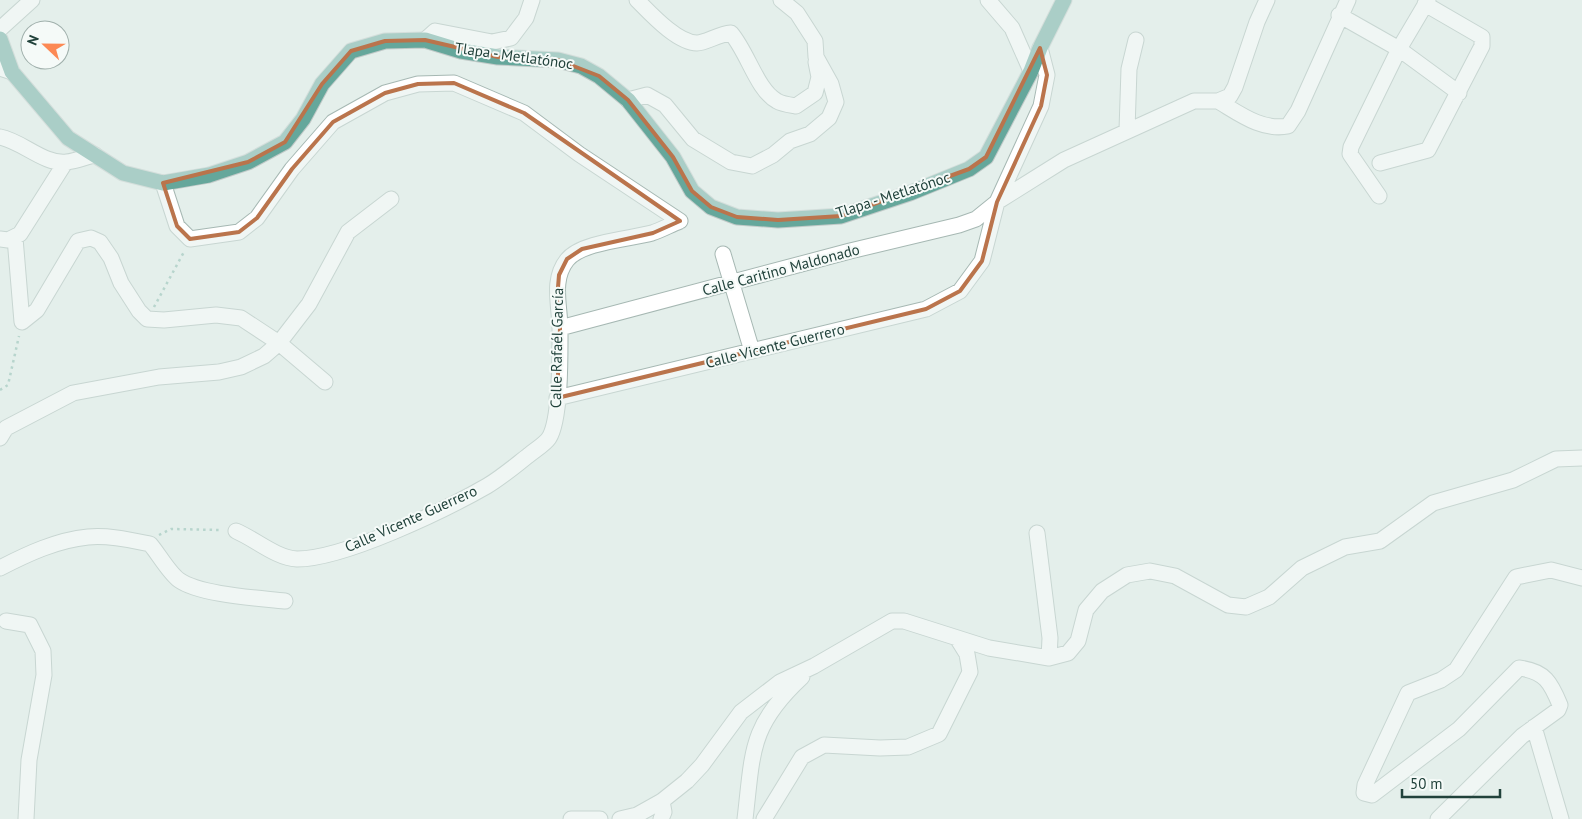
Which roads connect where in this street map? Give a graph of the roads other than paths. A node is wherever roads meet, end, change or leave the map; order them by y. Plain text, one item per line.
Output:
1 (32, 0) edge
2 (532, 0) edge
3 (637, 0) edge
4 (781, 0) edge
5 (988, 0) edge
6 (1064, 0) edge
7 (1268, 0) edge
8 (1348, 0) edge
9 (1427, 2) edge
10 (1339, 15) junction
11 (0, 29) edge
12 (0, 39) edge
13 (425, 40) junction
14 (1136, 40) dead end
15 (1040, 48) junction
16 (1399, 49) junction
17 (816, 57) junction
18 (4, 68) edge
19 (1031, 72) junction
20 (1459, 93) junction
21 (628, 100) junction
22 (1218, 102) junction
23 (1127, 130) junction
24 (0, 137) edge
25 (94, 155) junction
26 (65, 163) junction
27 (1380, 163) dead end
28 (162, 183) junction
29 (1379, 196) dead end
30 (391, 199) dead end
31 (997, 202) junction
32 (7, 238) edge
33 (723, 254) dead end
34 (733, 284) junction
35 (560, 328) junction
36 (279, 343) junction
37 (752, 351) junction
38 (325, 382) dead end
39 (557, 398) junction
40 (2, 427) edge
41 (549, 438) joint
42 (1582, 458) edge
43 (236, 531) road end
44 (1037, 533) dead end
45 (0, 568) edge
46 (1582, 578) edge
47 (285, 601) dead end
48 (6, 621) dead end
49 (957, 638) junction
50 (1048, 658) junction
51 (814, 666) junction
52 (1534, 727) junction
53 (662, 801) junction
54 (26, 819) edge
55 (571, 819) edge
56 (600, 819) edge
57 (620, 819) edge
58 (661, 819) edge
59 (745, 819) edge
60 (764, 819) edge
61 (1438, 819) edge
62 (1561, 819) edge

1 - 11 street
2 - 13 street
3 - 17 street
4 - 17 street
5 - 19 street
6 - 15 main road, Tlapa - Metlatónoc
7 - 22 street
8 - 10 street
9 - 16 street
9 - 20 street
10 - 16 street
10 - 22 street
12 - 18 main road, Tlapa - Metlatónoc
13 - 21 main road, Tlapa - Metlatónoc
13 - 28 main road, Tlapa - Metlatónoc
14 - 23 street
15 - 19 main road, Tlapa - Metlatónoc
15 - 31 street
16 - 20 street
16 - 29 street
17 - 21 street
18 - 25 main road, Tlapa - Metlatónoc
19 - 21 main road, Tlapa - Metlatónoc
20 - 27 street
22 - 23 street, Calle Caritino Maldonado
23 - 31 street, Calle Caritino Maldonado
24 - 26 street
25 - 26 street
25 - 28 main road, Tlapa - Metlatónoc
26 - 32 street
28 - 35 street, Calle Rafaél García
30 - 36 street
31 - 34 street, Calle Caritino Maldonado
31 - 37 street, Calle Vicente Guerrero
32 - 36 street
33 - 34 street
34 - 35 street, Calle Caritino Maldonado
34 - 37 street
35 - 39 street, Calle Rafaél García
36 - 38 street
36 - 40 street
37 - 39 street, Calle Vicente Guerrero
39 - 41 street, Calle Rafaél García
41 - 43 street, Calle Vicente Guerrero
42 - 50 street
44 - 50 street
45 - 47 street
46 - 52 street
48 - 54 street
49 - 50 street
49 - 51 street
49 - 60 street
51 - 53 street
51 - 59 street
52 - 61 street
52 - 62 street
53 - 57 street
53 - 58 street
55 - 56 street

